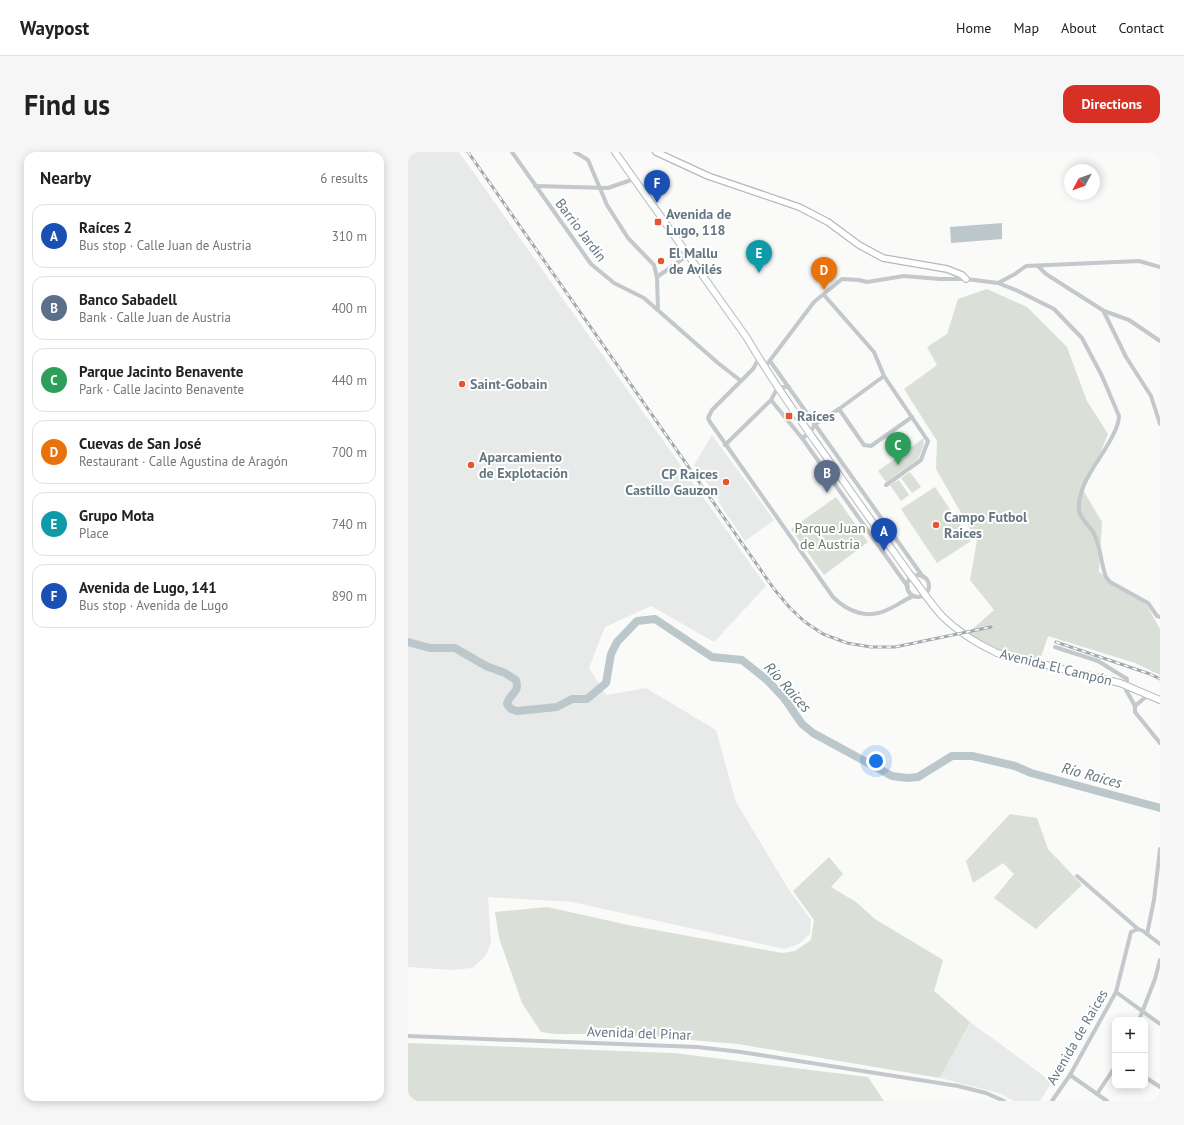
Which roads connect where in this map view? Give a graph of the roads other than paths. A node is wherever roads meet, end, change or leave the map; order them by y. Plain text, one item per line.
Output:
1 (512, 152) edge
2 (575, 152) edge
3 (615, 152) edge
4 (656, 152) edge
5 (634, 179) junction
6 (535, 186) junction
7 (598, 187) junction
8 (688, 255) junction
9 (1038, 266) junction
10 (1160, 267) edge
11 (657, 277) junction
12 (966, 279) junction
13 (998, 283) junction
14 (824, 295) junction
15 (658, 310) junction
16 (1104, 311) junction
17 (1160, 341) edge
18 (759, 358) junction
19 (770, 361) junction
20 (765, 367) junction
21 (884, 376) junction
22 (741, 381) junction
23 (778, 387) junction
24 (789, 387) junction
25 (771, 400) junction
26 (839, 409) junction
27 (912, 418) junction
28 (815, 424) junction
29 (1160, 424) edge
30 (810, 433) junction
31 (802, 438) junction
32 (725, 445) junction
33 (886, 485) dead end
34 (913, 577) junction
35 (923, 577) junction
36 (908, 587) junction
37 (925, 595) junction
38 (914, 596) junction
39 (1160, 617) edge
40 (1055, 647) dead end
41 (1127, 686) junction
42 (1149, 694) junction
43 (1160, 700) edge
44 (1135, 706) junction
45 (1160, 743) edge
46 (1160, 849) edge
47 (1077, 876) dead end
48 (1138, 929) junction
49 (1147, 934) junction
50 (1160, 944) edge
51 (1160, 960) edge
52 (1116, 992) junction
53 (1143, 1012) junction
54 (1140, 1017) edge
55 (1160, 1024) edge
56 (408, 1036) edge
57 (1112, 1072) edge
58 (1070, 1075) junction
59 (1148, 1079) edge
60 (1160, 1087) edge
61 (1097, 1094) junction
62 (1001, 1100) edge
63 (1052, 1101) edge
64 (1107, 1101) edge

1 - 6 street, Barrio Jardín
2 - 7 street
3 - 5 main road, Avenida El Campón
4 - 12 street
5 - 7 street
5 - 8 main road, Avenida El Campón
6 - 7 street
6 - 15 street, Barrio Jardín
7 - 11 street
8 - 11 street
8 - 18 main road, Avenida El Campón
9 - 10 street
9 - 13 street
9 - 16 street
11 - 15 street
12 - 13 street
12 - 14 street
13 - 39 street
14 - 19 street
14 - 21 street
15 - 22 street, Barrio Jardín
16 - 17 street
16 - 29 street
18 - 20 main road, Avenida El Campón
18 - 22 street
19 - 20 street
19 - 24 street
20 - 23 main road, Avenida El Campón
21 - 26 street
21 - 27 street
22 - 32 street
23 - 24 street
23 - 25 street
23 - 30 main road, Avenida El Campón
24 - 28 street
25 - 31 street
25 - 32 street
26 - 27 street
26 - 28 street
27 - 33 street
28 - 30 street
28 - 35 street
30 - 31 street
30 - 34 main road, Avenida El Campón
31 - 36 street
32 - 38 street
34 - 35 street
34 - 36 street
34 - 37 main road, Avenida El Campón
35 - 37 street
36 - 38 street
37 - 38 street
37 - 41 main road, Avenida El Campón
40 - 41 street
41 - 42 main road, Avenida El Campón
41 - 44 street
42 - 43 main road, Avenida El Campón
42 - 44 street
44 - 45 street
46 - 49 street
47 - 48 street
48 - 49 street
48 - 52 street, Avenida de Raices
49 - 50 street
51 - 53 street
52 - 53 street
52 - 58 street, Avenida de Raices
53 - 54 street
53 - 55 street
56 - 62 street, Avenida del Pinar
57 - 61 street
58 - 61 street
58 - 63 street, Avenida de Raices
59 - 60 street
61 - 64 street

